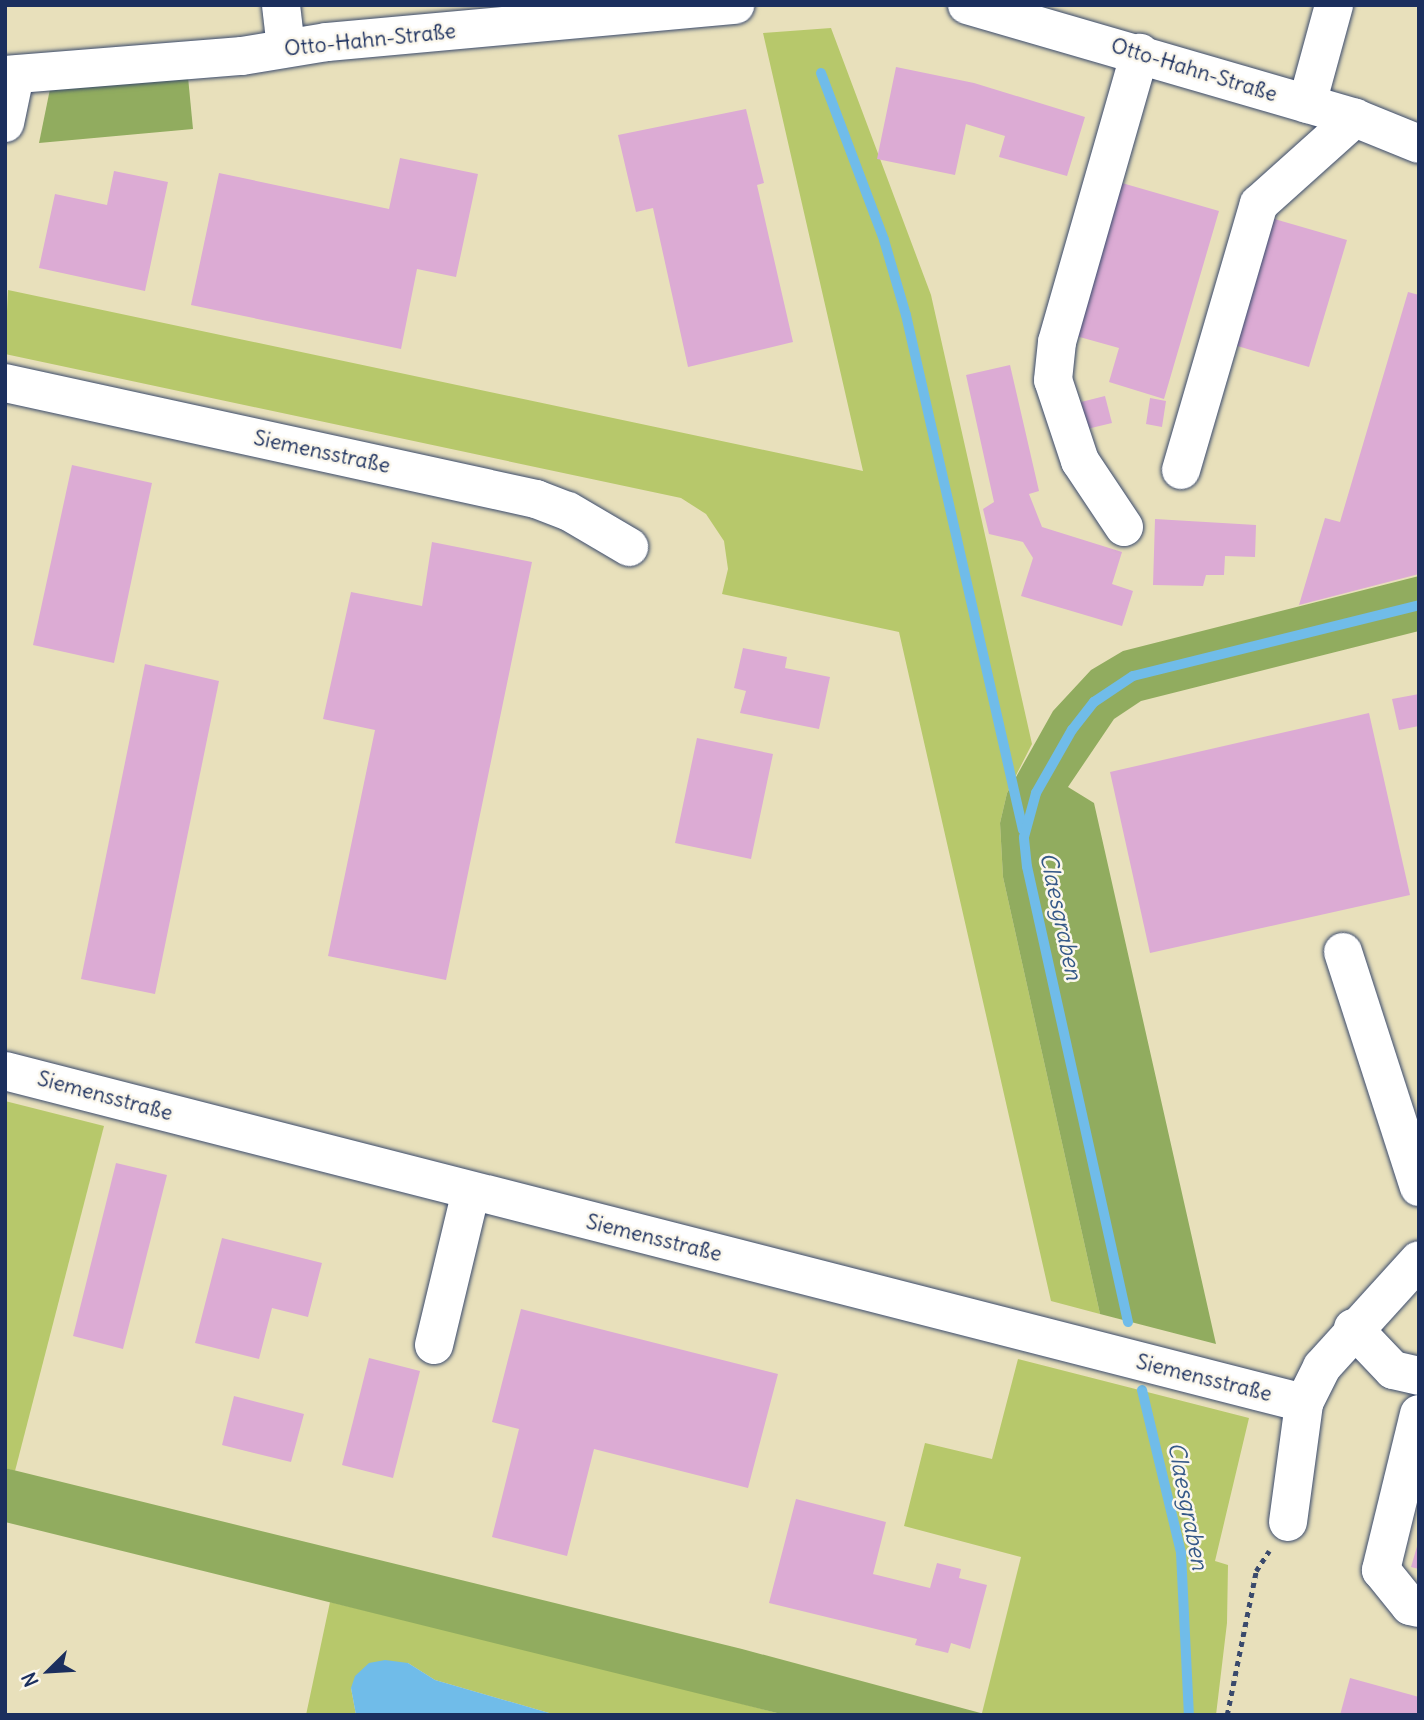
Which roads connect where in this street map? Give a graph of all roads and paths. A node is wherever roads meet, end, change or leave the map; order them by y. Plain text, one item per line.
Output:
1 (281, 5) edge
2 (735, 5) edge
3 (1334, 5) edge
4 (990, 8) edge
5 (286, 48) junction
6 (1140, 53) junction
7 (10, 75) edge
8 (1307, 104) junction
9 (1355, 118) junction
10 (5, 123) edge
11 (1419, 144) edge
12 (5, 383) edge
13 (1181, 470) dead end
14 (1124, 527) dead end
15 (629, 547) dead end
16 (1343, 952) dead end
17 (5, 1071) edge
18 (1419, 1187) edge
19 (471, 1191) junction
20 (1419, 1260) edge
21 (1353, 1328) junction
22 (433, 1345) dead end
23 (1419, 1376) edge
24 (1304, 1404) junction
25 (1419, 1414) edge
26 (1288, 1522) joint
27 (1419, 1608) edge
28 (1227, 1715) edge

1 - 5 street
2 - 5 street, Otto-Hahn-Straße
3 - 8 street
4 - 6 street, Otto-Hahn-Straße
5 - 7 street, Otto-Hahn-Straße
6 - 8 street, Otto-Hahn-Straße
6 - 14 street
7 - 10 street
8 - 9 street, Otto-Hahn-Straße
9 - 11 street, Otto-Hahn-Straße
9 - 13 street
12 - 15 street, Siemensstraße
16 - 18 street
17 - 19 street, Siemensstraße
19 - 22 street
19 - 24 street, Siemensstraße
20 - 21 street
21 - 23 street
21 - 24 street
24 - 26 street
25 - 27 street
26 - 28 path

